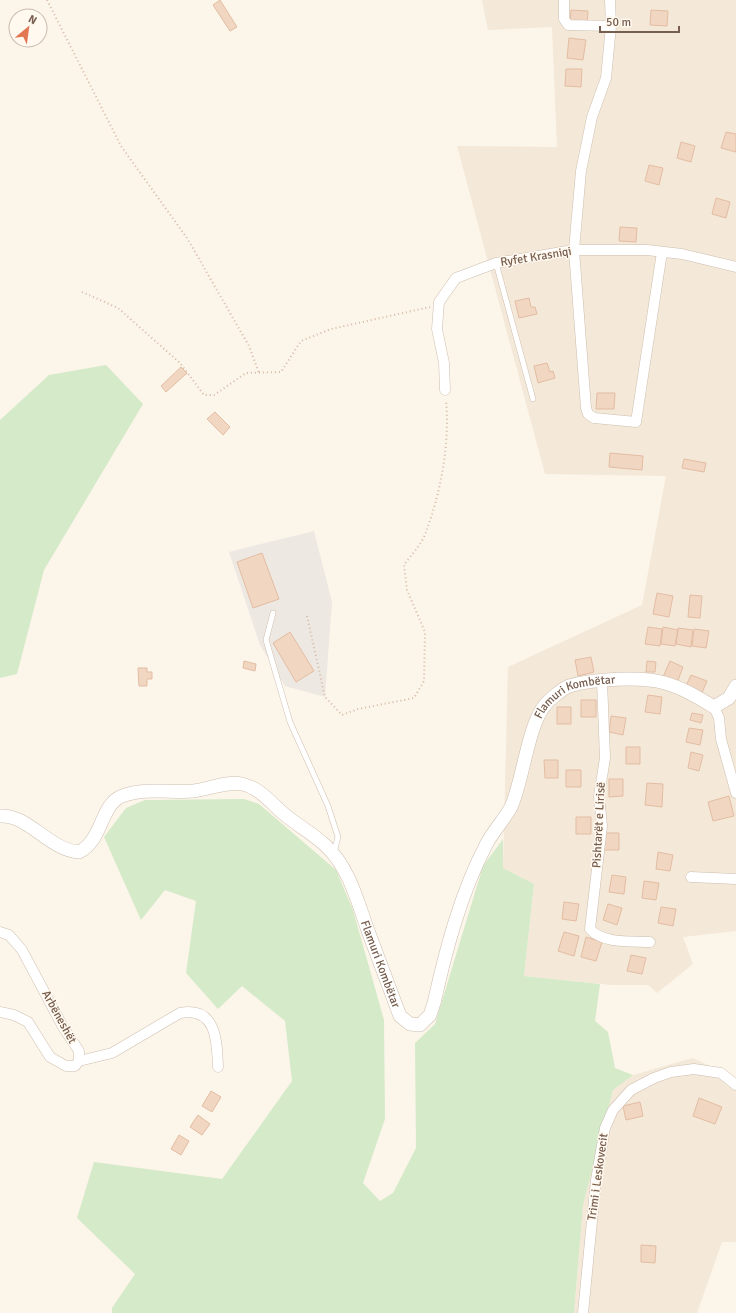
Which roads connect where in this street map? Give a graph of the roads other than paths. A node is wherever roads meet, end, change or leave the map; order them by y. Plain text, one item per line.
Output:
1 (564, 0) edge
2 (610, 0) edge
3 (611, 26) junction
4 (574, 250) junction
5 (662, 252) junction
6 (496, 263) junction
7 (736, 265) edge
8 (445, 390) road end
9 (533, 399) dead end
10 (273, 612) dead end
11 (602, 681) junction
12 (736, 686) edge
13 (714, 707) junction
14 (736, 793) edge
15 (0, 816) edge
16 (333, 855) junction
17 (691, 877) dead end
18 (736, 879) edge
19 (0, 932) edge
20 (650, 942) dead end
21 (0, 1012) edge
22 (79, 1061) junction
23 (218, 1067) dead end
24 (736, 1085) edge
25 (583, 1313) edge

1 - 3 street
2 - 3 street
3 - 4 street
4 - 5 street, Ryfet Krasniqi
4 - 5 street
4 - 6 street, Ryfet Krasniqi
5 - 7 street, Ryfet Krasniqi
6 - 8 street, Ryfet Krasniqi
6 - 9 lane
10 - 16 lane
11 - 13 street, Flamuri Kombëtar
11 - 16 street, Flamuri Kombëtar
11 - 20 street, Pishtarët e Lirisë
12 - 13 street
13 - 14 street
15 - 16 street, Flamuri Kombëtar
17 - 18 street
19 - 22 street, Arbëneshët
21 - 22 street, Arbëneshët
22 - 23 street
24 - 25 street, Trimi i Leskovecit

